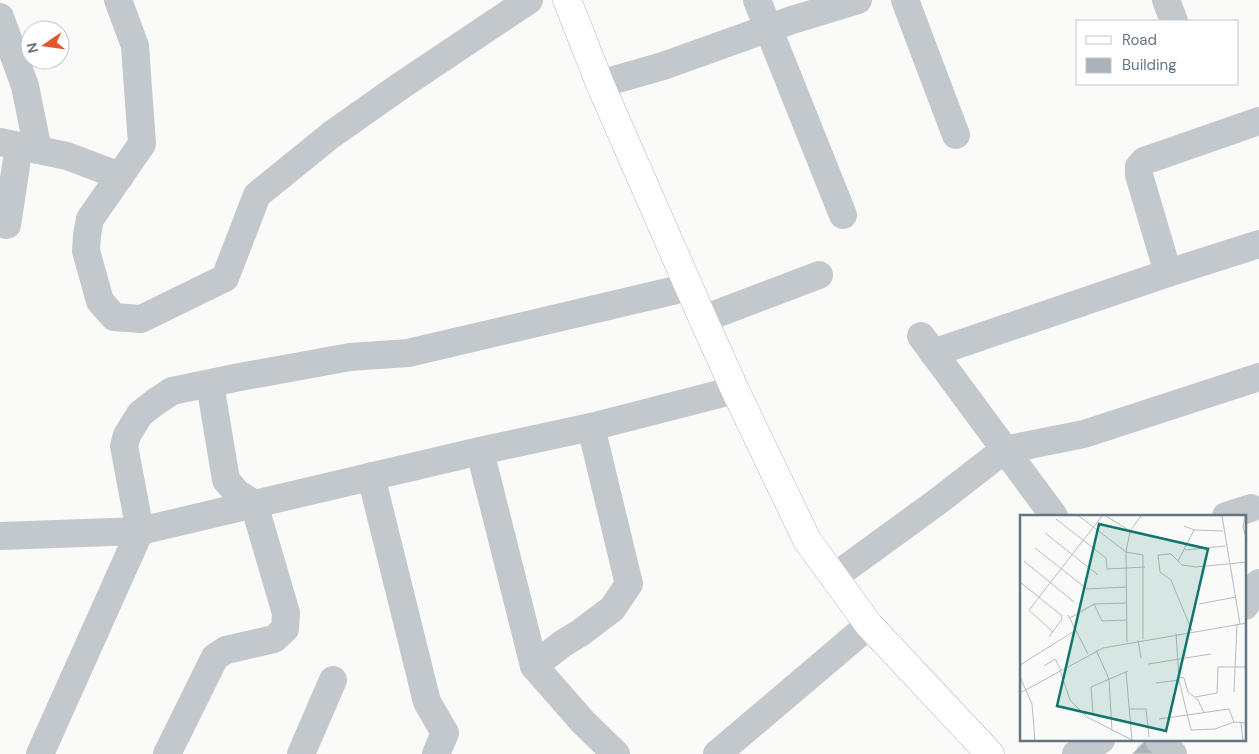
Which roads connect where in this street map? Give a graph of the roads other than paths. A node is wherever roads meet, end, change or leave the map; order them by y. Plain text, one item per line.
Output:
1 (118, 0) edge
2 (529, 0) edge
3 (567, 0) edge
4 (757, 0) edge
5 (858, 0) edge
6 (905, 0) edge
7 (1166, 0) edge
8 (0, 17) edge
9 (1174, 20) edge
10 (768, 29) junction
11 (600, 84) junction
12 (1259, 121) edge
13 (956, 135) dead end
14 (19, 146) edge
15 (120, 176) junction
16 (843, 215) dead end
17 (7, 225) dead end
18 (1259, 244) edge
19 (1168, 274) junction
20 (819, 275) dead end
21 (689, 287) junction
22 (703, 319) junction
23 (1259, 377) edge
24 (210, 384) junction
25 (735, 390) junction
26 (591, 427) junction
27 (1004, 450) junction
28 (480, 451) junction
29 (371, 476) junction
30 (254, 504) junction
31 (1053, 515) edge
32 (140, 531) junction
33 (0, 537) edge
34 (834, 577) junction
35 (1259, 583) edge
36 (1246, 604) edge
37 (869, 625) junction
38 (534, 666) junction
39 (333, 680) dead end
40 (1097, 742) edge
41 (1162, 742) edge
42 (732, 749) edge
43 (40, 754) edge
44 (167, 754) edge
45 (301, 754) edge
46 (436, 754) edge
47 (616, 754) edge
48 (990, 754) edge
49 (1076, 754) edge
50 (1173, 754) edge

1 - 15 street
2 - 15 street
3 - 11 main road
4 - 10 street
5 - 10 street
6 - 13 street
7 - 9 street
8 - 14 street
10 - 11 street
10 - 16 street
11 - 21 main road
12 - 19 street
14 - 15 street
14 - 17 street
18 - 19 street
19 - 27 street
20 - 22 street
21 - 22 main road
21 - 24 street
22 - 25 main road
23 - 27 street
24 - 30 street
24 - 32 street
25 - 26 street
25 - 34 main road
26 - 28 street
26 - 38 street
27 - 31 street
27 - 34 street
28 - 29 street
28 - 38 street
29 - 30 street
29 - 46 street
30 - 32 street
30 - 44 street
32 - 33 street
32 - 43 street
34 - 37 main road
35 - 36 street
37 - 42 street
37 - 48 main road
38 - 47 street
39 - 45 street
40 - 49 street
41 - 50 street

